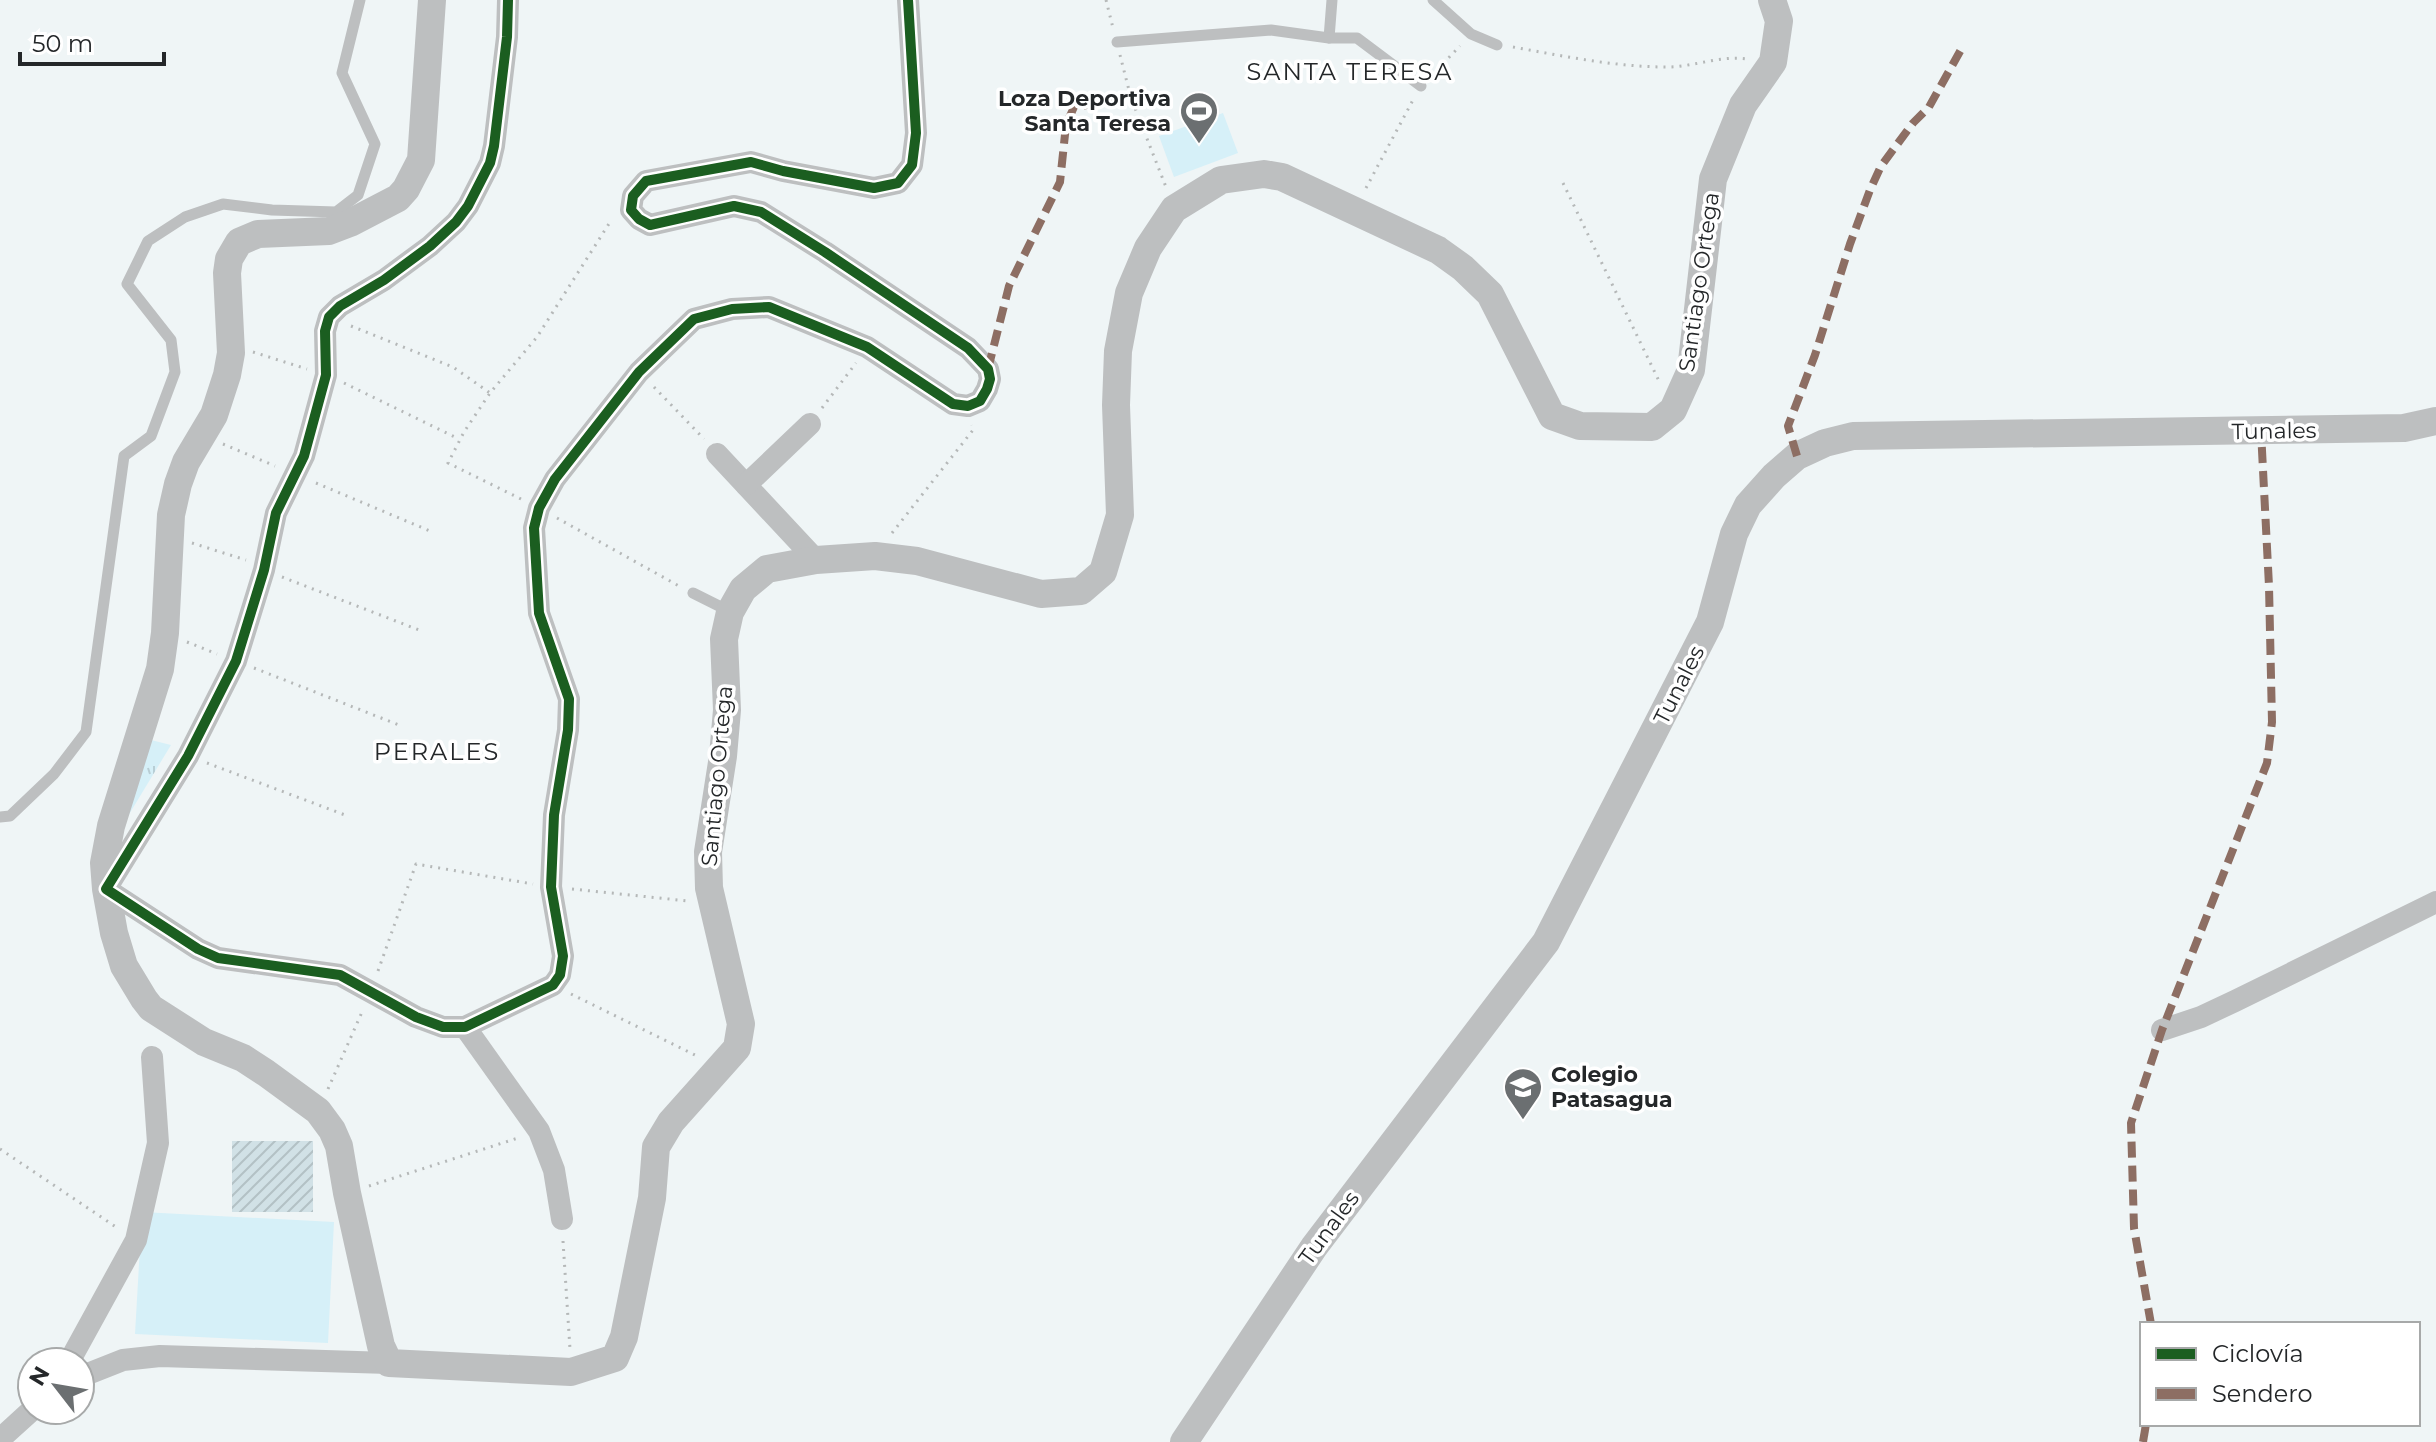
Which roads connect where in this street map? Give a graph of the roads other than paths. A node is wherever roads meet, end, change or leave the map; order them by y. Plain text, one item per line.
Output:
1 (360, 0) edge
2 (432, 0) edge
3 (508, 0) edge
4 (908, 0) edge
5 (1332, 0) edge
6 (1433, 0) edge
7 (1772, 0) edge
8 (1329, 38) junction
9 (1117, 42) road end
10 (1497, 45) road end
11 (1421, 86) road end
12 (2436, 421) edge
13 (810, 424) road end
14 (717, 454) road end
15 (746, 485) junction
16 (816, 560) junction
17 (693, 593) road end
18 (730, 612) junction
19 (0, 817) edge
20 (106, 889) junction
21 (2436, 902) edge
22 (465, 1027) junction
23 (2162, 1030) dead end
24 (152, 1057) dead end
25 (562, 1219) road end
26 (78, 1346) edge
27 (389, 1363) junction
28 (96, 1371) edge
29 (16, 1424) edge
30 (0, 1439) edge
31 (1184, 1442) edge

1 - 19 lane
2 - 20 street
3 - 20 street
4 - 22 street
5 - 8 lane
6 - 10 lane
7 - 16 street, Santiago Ortega
8 - 9 lane
8 - 11 lane
12 - 31 street, Tunales
13 - 15 street
14 - 15 street
15 - 16 street
16 - 18 street, Santiago Ortega
17 - 18 lane
18 - 27 street, Santiago Ortega
20 - 22 street
20 - 27 street
21 - 23 street
22 - 25 street
24 - 26 street
27 - 28 street
29 - 30 street

